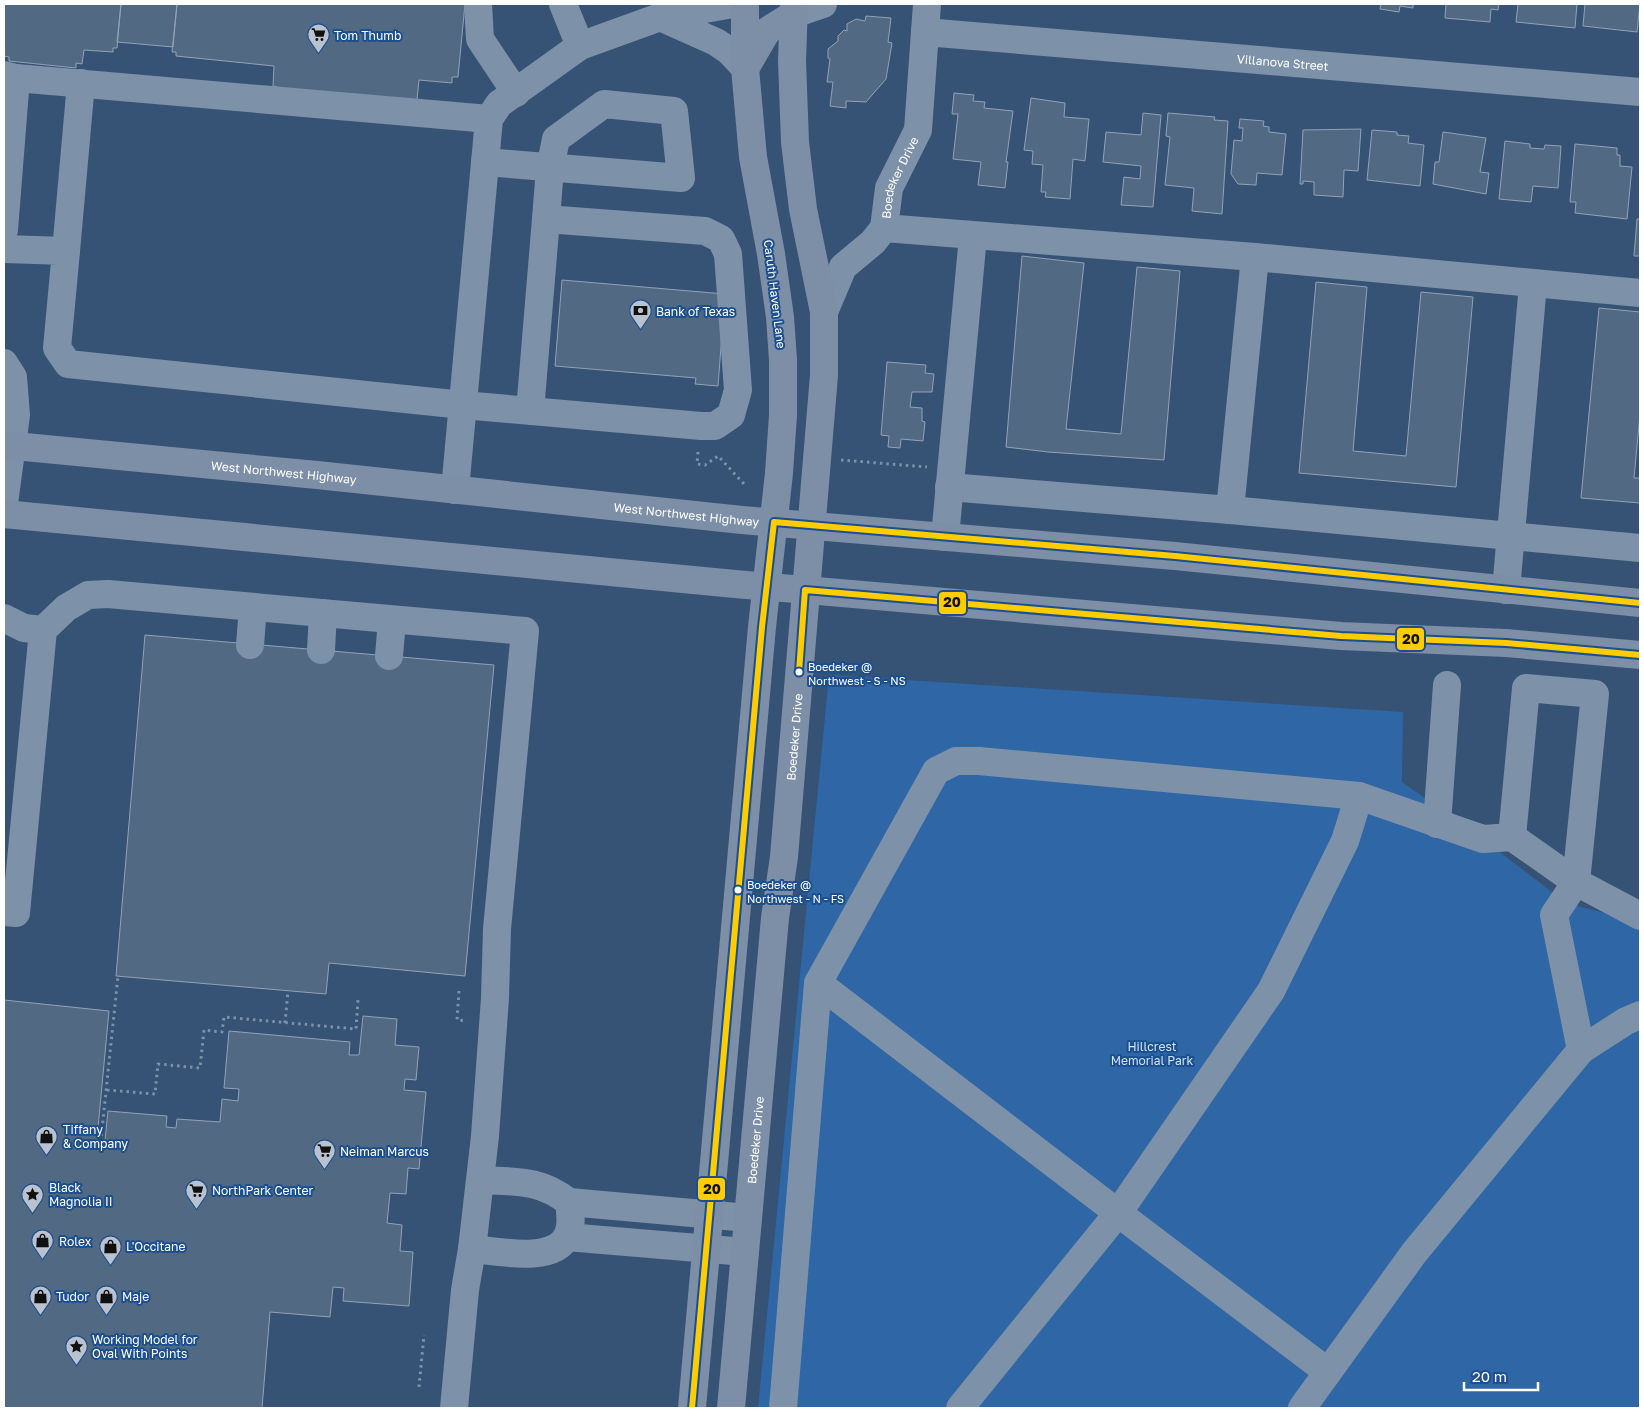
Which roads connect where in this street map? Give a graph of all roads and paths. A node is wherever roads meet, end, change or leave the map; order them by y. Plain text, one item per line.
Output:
1 (478, 4) edge
2 (563, 4) edge
3 (733, 4) edge
4 (746, 4) edge
5 (823, 4) edge
6 (926, 4) edge
7 (794, 9) edge
8 (660, 17) junction
9 (767, 31) junction
10 (925, 32) junction
11 (580, 46) junction
12 (792, 61) junction
13 (745, 68) junction
14 (10, 76) edge
15 (81, 83) junction
16 (1640, 92) edge
17 (516, 93) junction
18 (489, 118) junction
19 (486, 162) junction
20 (550, 168) junction
21 (546, 219) junction
22 (886, 219) junction
23 (4, 230) edge
24 (973, 236) junction
25 (4, 249) edge
26 (66, 252) junction
27 (1255, 257) junction
28 (1640, 277) edge
29 (1533, 284) junction
30 (1640, 293) edge
31 (824, 312) junction
32 (4, 363) edge
33 (462, 405) junction
34 (530, 411) junction
35 (701, 426) junction
36 (8, 446) edge
37 (834, 460) dead end
38 (941, 477) junction
39 (745, 485) dead end
40 (455, 490) junction
41 (4, 503) edge
42 (1230, 510) junction
43 (4, 514) edge
44 (774, 522) junction
45 (811, 526) junction
46 (945, 537) junction
47 (1511, 538) junction
48 (1640, 548) edge
49 (767, 586) junction
50 (805, 590) junction
51 (1506, 590) junction
52 (1640, 603) edge
53 (253, 607) junction
54 (324, 613) junction
55 (4, 618) edge
56 (392, 620) junction
57 (42, 630) junction
58 (250, 645) dead end
59 (320, 650) dead end
60 (1640, 655) edge
61 (389, 656) dead end
62 (1447, 685) dead end
63 (1359, 796) junction
64 (1437, 824) junction
65 (1512, 838) junction
66 (1576, 882) junction
67 (4, 912) edge
68 (1640, 916) edge
69 (118, 976) dead end
70 (818, 983) junction
71 (288, 990) dead end
72 (459, 991) dead end
73 (358, 1000) dead end
74 (1640, 1015) edge
75 (457, 1020) dead end
76 (284, 1023) junction
77 (1581, 1050) junction
78 (106, 1090) junction
79 (100, 1149) dead end
80 (481, 1180) junction
81 (569, 1202) junction
82 (1118, 1213) junction
83 (709, 1214) junction
84 (748, 1218) junction
85 (567, 1237) junction
86 (472, 1249) junction
87 (706, 1250) junction
88 (745, 1252) junction
89 (424, 1335) dead end
90 (1328, 1372) junction
91 (419, 1387) dead end
92 (454, 1408) edge
93 (692, 1408) edge
94 (731, 1408) edge
95 (783, 1408) edge
96 (960, 1408) edge
97 (1302, 1408) edge

1 - 17 street
2 - 11 street
3 - 8 street
4 - 9 main road
4 - 13 main road, Caruth Haven Lane
5 - 7 street
6 - 10 street, Boedeker Drive
7 - 9 main road
7 - 12 main road
8 - 11 street
8 - 13 street
9 - 12 main road
9 - 13 main road
10 - 16 street, Villanova Street
10 - 22 street, Boedeker Drive
11 - 17 street
12 - 31 main road
13 - 44 main road, Caruth Haven Lane
14 - 15 street
14 - 23 street
15 - 18 street
15 - 26 street
17 - 18 street
18 - 19 street
19 - 20 street
19 - 33 street
20 - 20 street
20 - 21 street
21 - 34 street
21 - 35 street
22 - 24 street
22 - 28 street
22 - 31 street, Boedeker Drive
24 - 27 street
24 - 38 street
25 - 26 street
26 - 33 street
27 - 29 street
27 - 42 street
29 - 30 street
29 - 47 street
31 - 45 main road, Boedeker Drive
32 - 36 street
33 - 34 street
33 - 40 street
34 - 35 street
35 - 39 path
36 - 40 main road, West Northwest Highway
36 - 41 street
37 - 38 path
38 - 42 street
38 - 46 street
40 - 44 main road, West Northwest Highway
42 - 47 street
43 - 49 main road
44 - 45 main road, West Northwest Highway
44 - 49 main road, Caruth Haven Lane
45 - 46 main road, West Northwest Highway
45 - 50 main road, Boedeker Drive
46 - 51 main road, West Northwest Highway
47 - 48 street
47 - 51 street
49 - 50 main road
49 - 83 main road
50 - 60 main road
50 - 84 main road, Boedeker Drive
51 - 52 main road, West Northwest Highway
53 - 54 street
53 - 57 street
53 - 58 street
54 - 56 street
54 - 59 street
55 - 57 street
56 - 61 street
56 - 80 street
57 - 67 street
62 - 64 street
63 - 64 street
63 - 70 street
63 - 82 street
64 - 65 street
65 - 66 street
65 - 66 street
66 - 68 street
66 - 77 street
69 - 78 path
70 - 82 street
70 - 95 street
71 - 76 path
72 - 75 path
73 - 76 path
74 - 77 street
76 - 78 path
77 - 90 street
78 - 79 path
80 - 81 street
80 - 86 street
81 - 83 street
81 - 85 street
82 - 90 street
82 - 96 street
83 - 84 street
83 - 87 main road
84 - 88 main road, Boedeker Drive
85 - 86 street
85 - 87 street
86 - 92 street
87 - 88 street
87 - 93 main road
88 - 94 main road, Boedeker Drive
89 - 91 path
90 - 97 street

